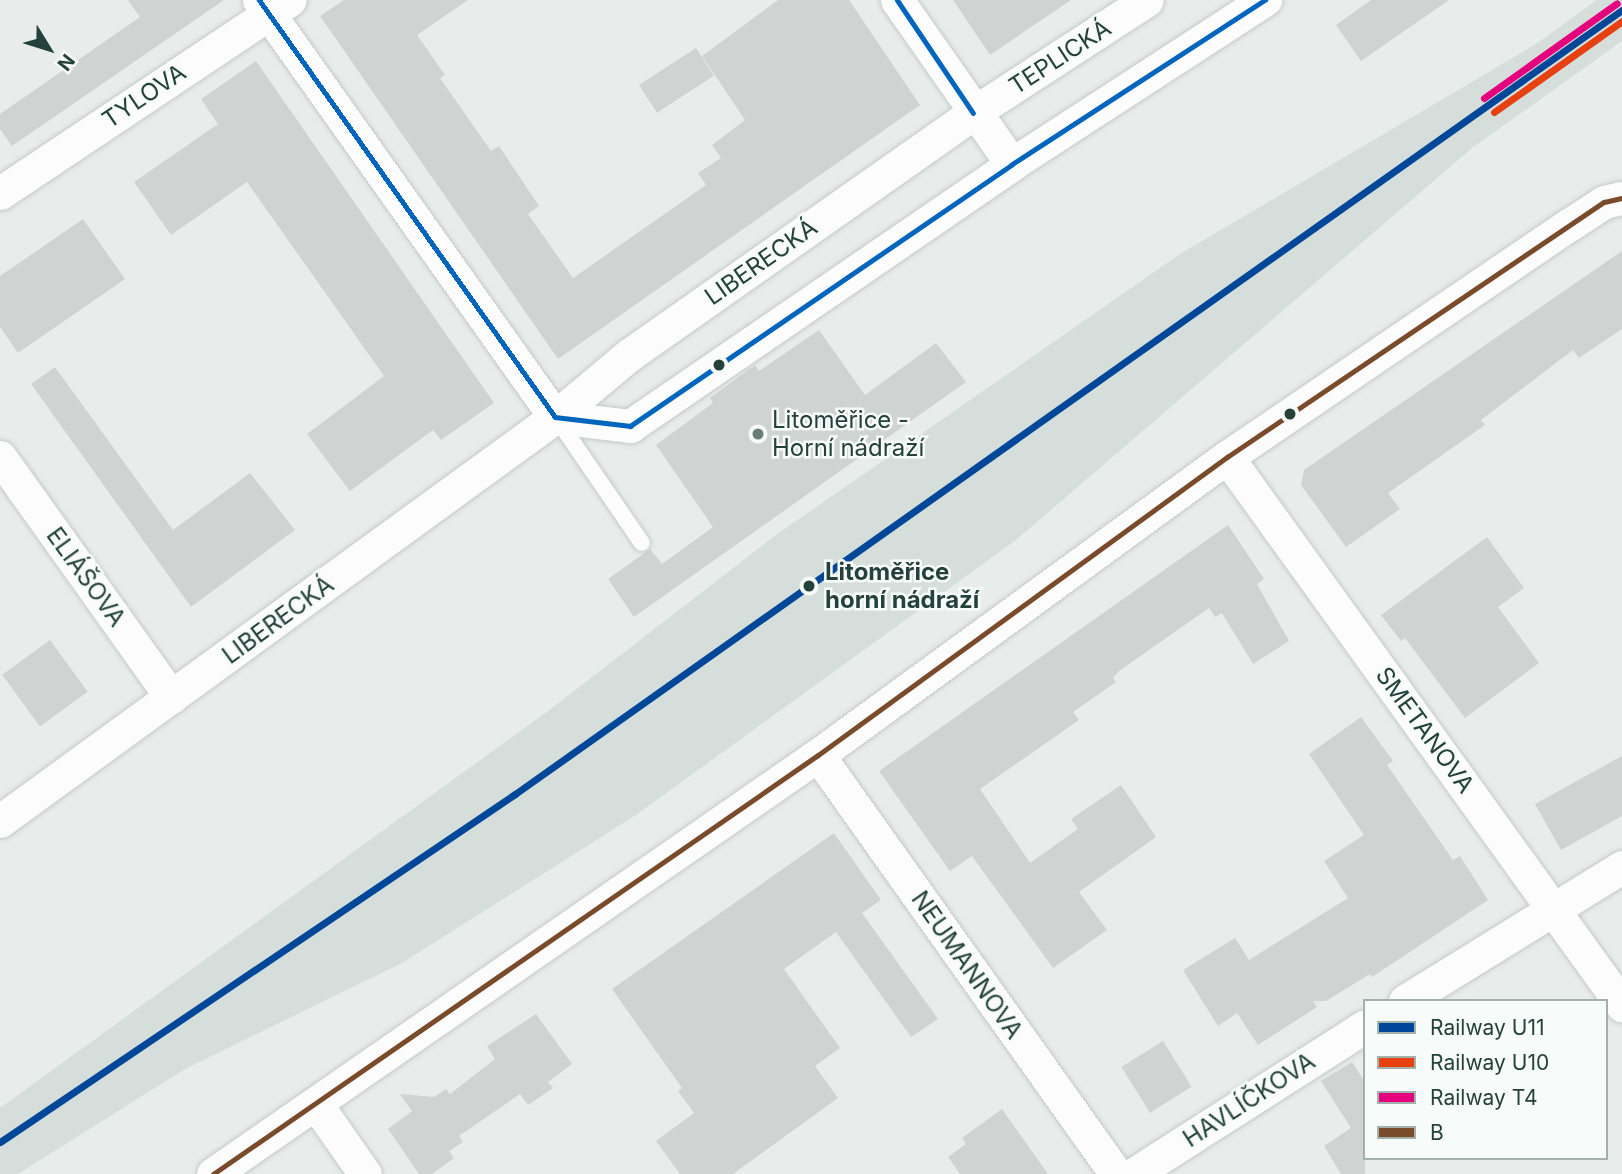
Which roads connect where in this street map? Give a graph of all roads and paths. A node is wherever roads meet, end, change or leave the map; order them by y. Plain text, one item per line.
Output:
1 (897, 0) edge
2 (1147, 0) edge
3 (1265, 0) edge
4 (272, 5) edge
5 (973, 113) junction
6 (1012, 164) junction
7 (0, 193) edge
8 (1622, 198) edge
9 (555, 417) junction
10 (0, 457) edge
11 (1227, 457) junction
12 (642, 543) dead end
13 (172, 697) junction
14 (817, 755) junction
15 (0, 821) edge
16 (1622, 867) edge
17 (1553, 906) junction
18 (1408, 999) edge
19 (1622, 1006) edge
20 (1363, 1027) edge
21 (316, 1104) junction
22 (213, 1174) edge
23 (365, 1174) edge
24 (1116, 1174) edge
25 (1134, 1174) edge

1 - 5 street
2 - 5 street, TEPLICKÁ
3 - 6 street
4 - 7 street, TYLOVA
4 - 9 street
5 - 6 street
5 - 9 street, LIBERECKÁ
6 - 9 street
8 - 11 street
9 - 12 lane
9 - 13 street, LIBERECKÁ
10 - 13 street, ELIÁŠOVA
11 - 14 street
11 - 17 street, SMETANOVA
13 - 15 street, LIBERECKÁ
14 - 21 street
14 - 24 street, NEUMANNOVA
16 - 17 street
17 - 18 street
17 - 19 street, SMETANOVA
20 - 25 street, HAVLÍČKOVA
21 - 22 street
21 - 23 street

